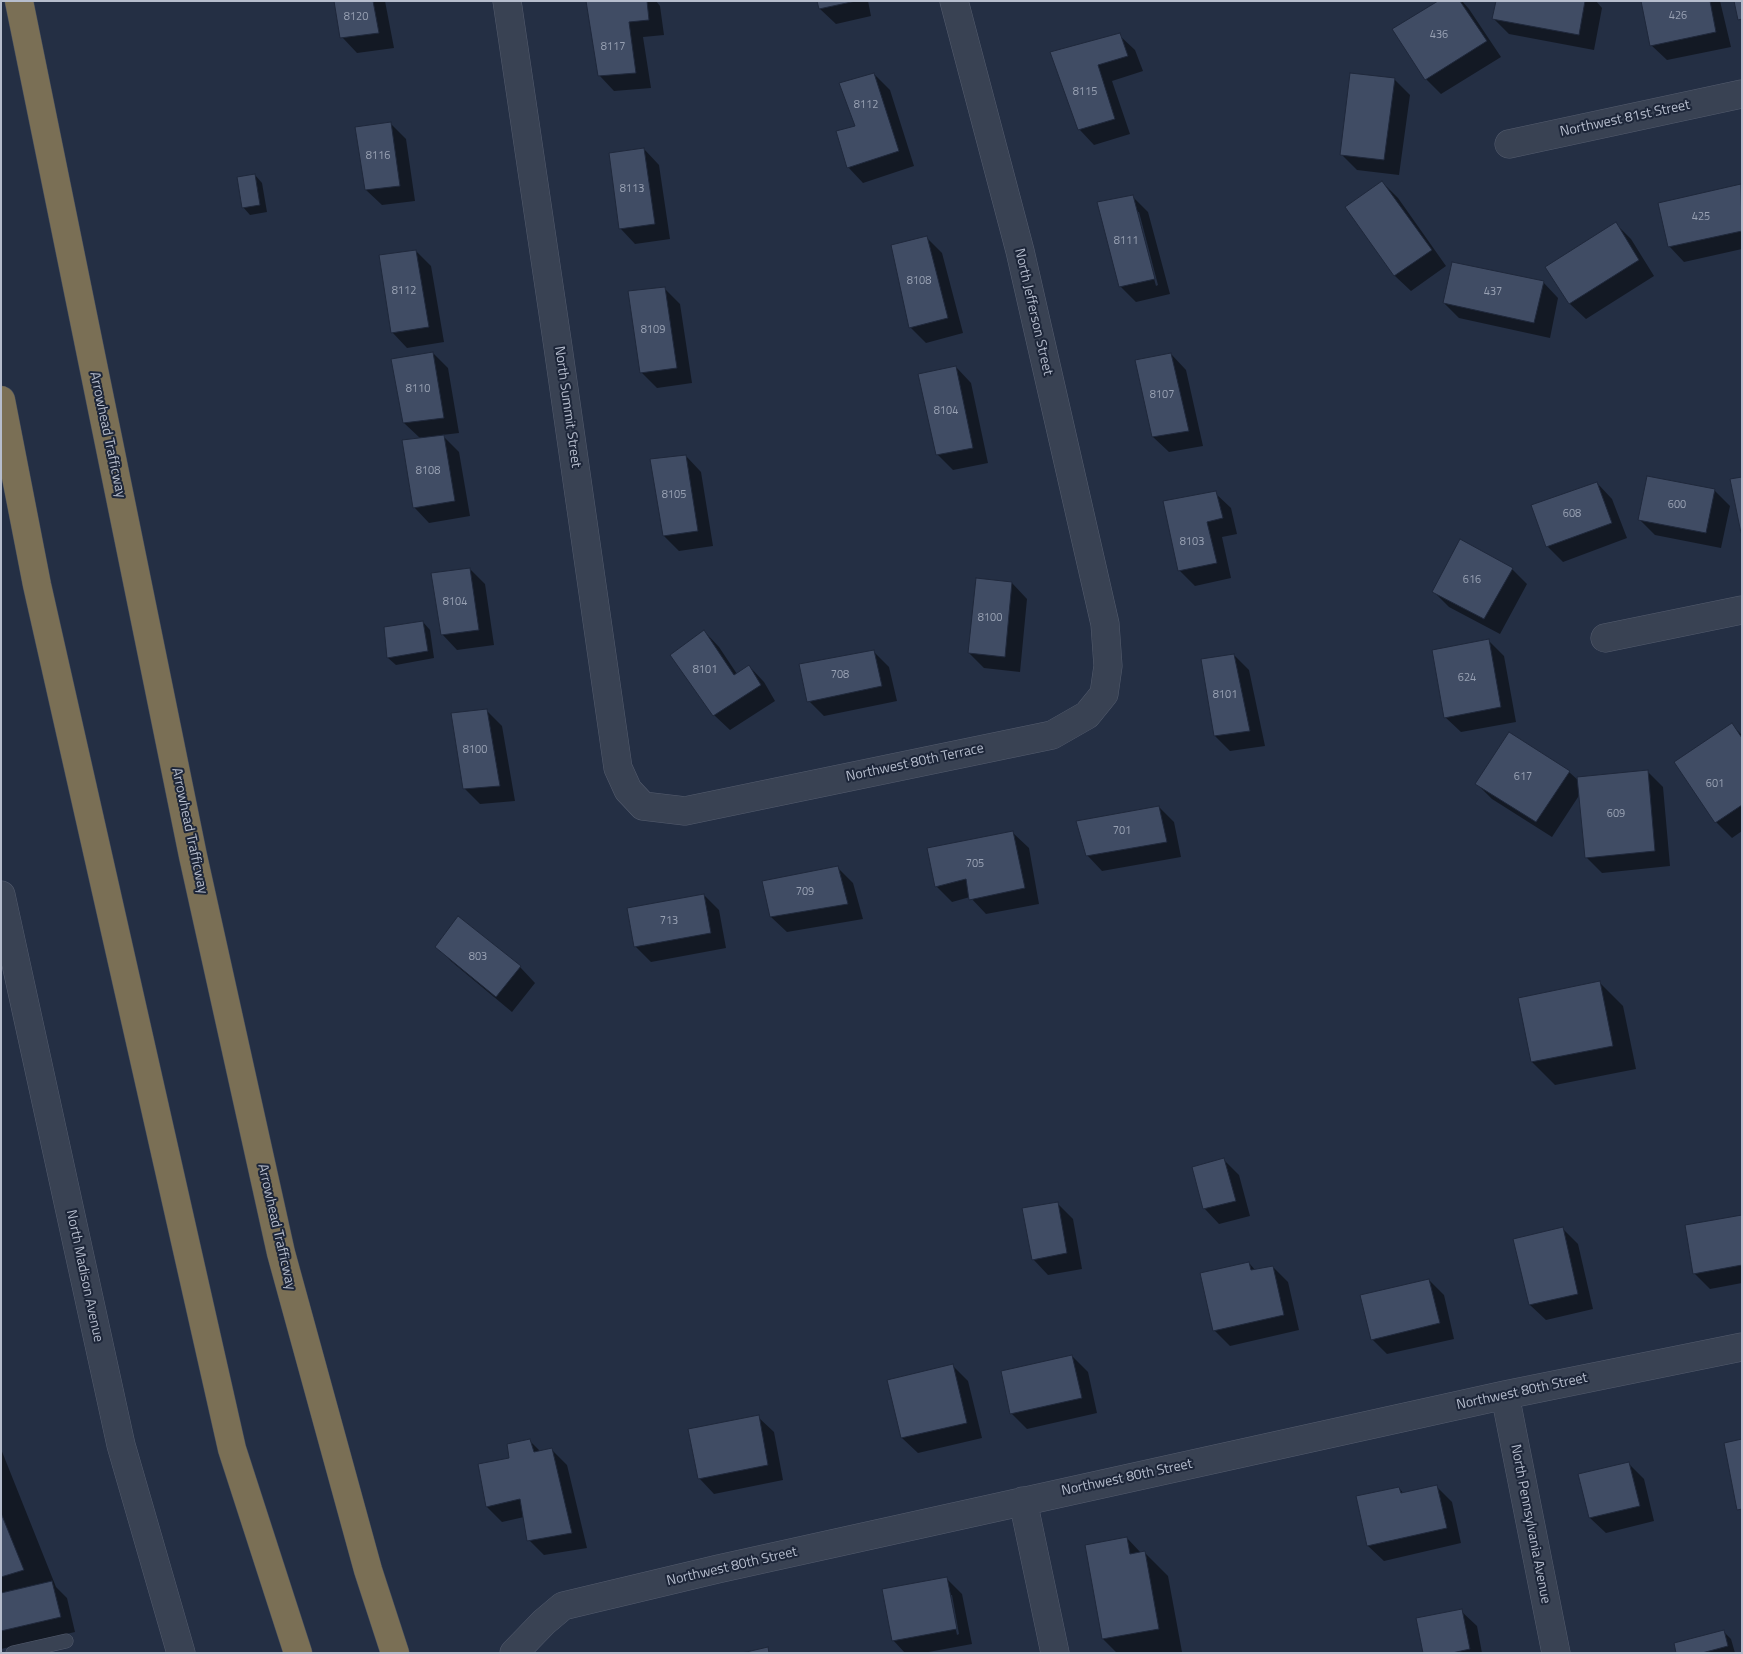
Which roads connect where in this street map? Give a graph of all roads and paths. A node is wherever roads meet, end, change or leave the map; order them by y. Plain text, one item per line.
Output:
1 (19, 1) edge
2 (507, 1) edge
3 (954, 1) edge
4 (1742, 94) edge
5 (1509, 144) dead end
6 (1, 400) edge
7 (1742, 610) edge
8 (1105, 624) joint
9 (1605, 638) dead end
10 (643, 806) joint
11 (1, 895) edge
12 (1742, 1347) edge
13 (1505, 1395) junction
14 (1023, 1501) junction
15 (66, 1641) dead end
16 (520, 1647) edge
17 (13, 1653) edge
18 (181, 1653) edge
19 (298, 1653) edge
20 (395, 1653) edge
21 (1054, 1653) edge
22 (1556, 1653) edge

1 - 20 highway, Arrowhead Trafficway
2 - 10 street, North Summit Street
3 - 8 street, North Jefferson Street
4 - 5 street, Northwest 81st Street
6 - 19 highway
7 - 9 street
8 - 10 street, Northwest 80th Terrace
11 - 18 street, North Madison Avenue
12 - 13 street, Northwest 80th Street
13 - 14 street, Northwest 80th Street
13 - 22 street, North Pennsylvania Avenue
14 - 16 street, Northwest 80th Street
14 - 21 street
15 - 17 lane

